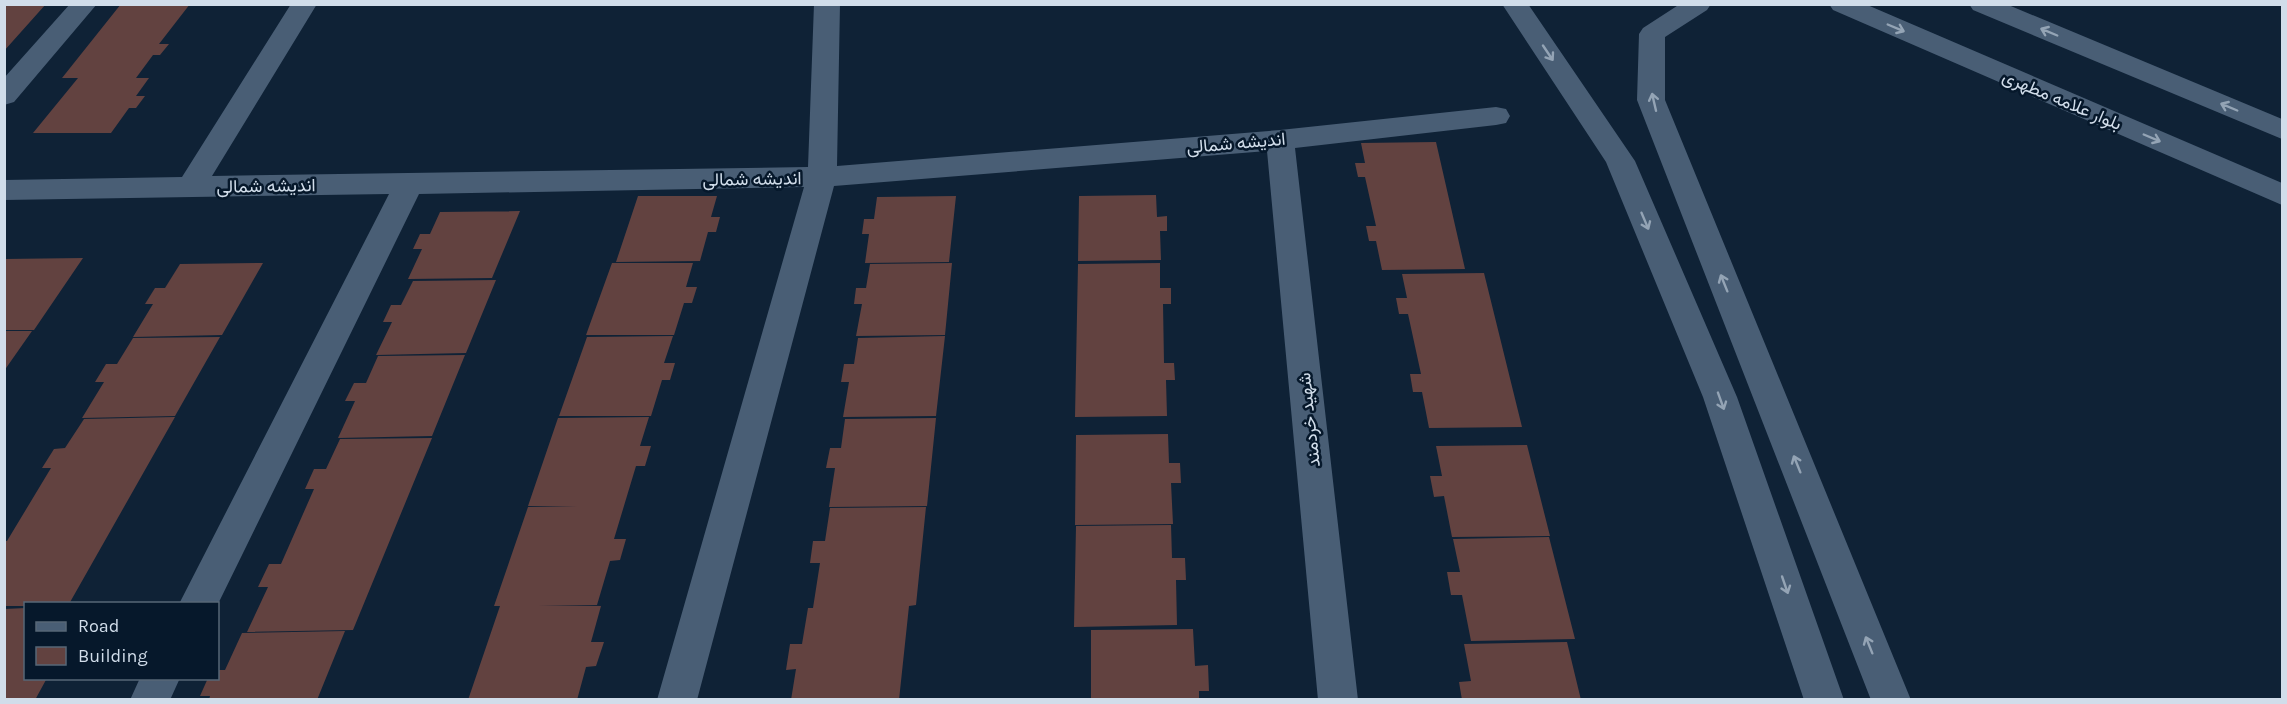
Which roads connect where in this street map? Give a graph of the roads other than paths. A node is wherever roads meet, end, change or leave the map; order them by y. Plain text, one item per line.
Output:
1 (84, 4) edge
2 (304, 4) edge
3 (827, 4) edge
4 (1515, 4) edge
5 (1698, 4) edge
6 (1842, 4) edge
7 (1982, 4) edge
8 (4, 96) edge
9 (1496, 116) dead end
10 (2283, 130) edge
11 (1280, 140) junction
12 (822, 177) junction
13 (410, 184) junction
14 (191, 187) junction
15 (4, 190) edge
16 (2283, 195) edge
17 (199, 602) edge
18 (159, 680) edge
19 (150, 699) edge
20 (677, 699) edge
21 (1338, 699) edge
22 (1824, 699) edge
23 (1890, 699) edge

1 - 8 street
2 - 14 street
3 - 12 street
4 -> 22 street
23 -> 5 street
6 -> 16 street, بلوار علامه مطهری
10 -> 7 street
9 - 11 street, اندیشه شمالی
11 - 12 street, اندیشه شمالی
11 - 21 street, شهید خردمند
12 - 13 street, اندیشه شمالی
12 - 20 street
13 - 14 street, اندیشه شمالی
13 - 17 street
14 - 15 street, اندیشه شمالی
18 - 19 street

